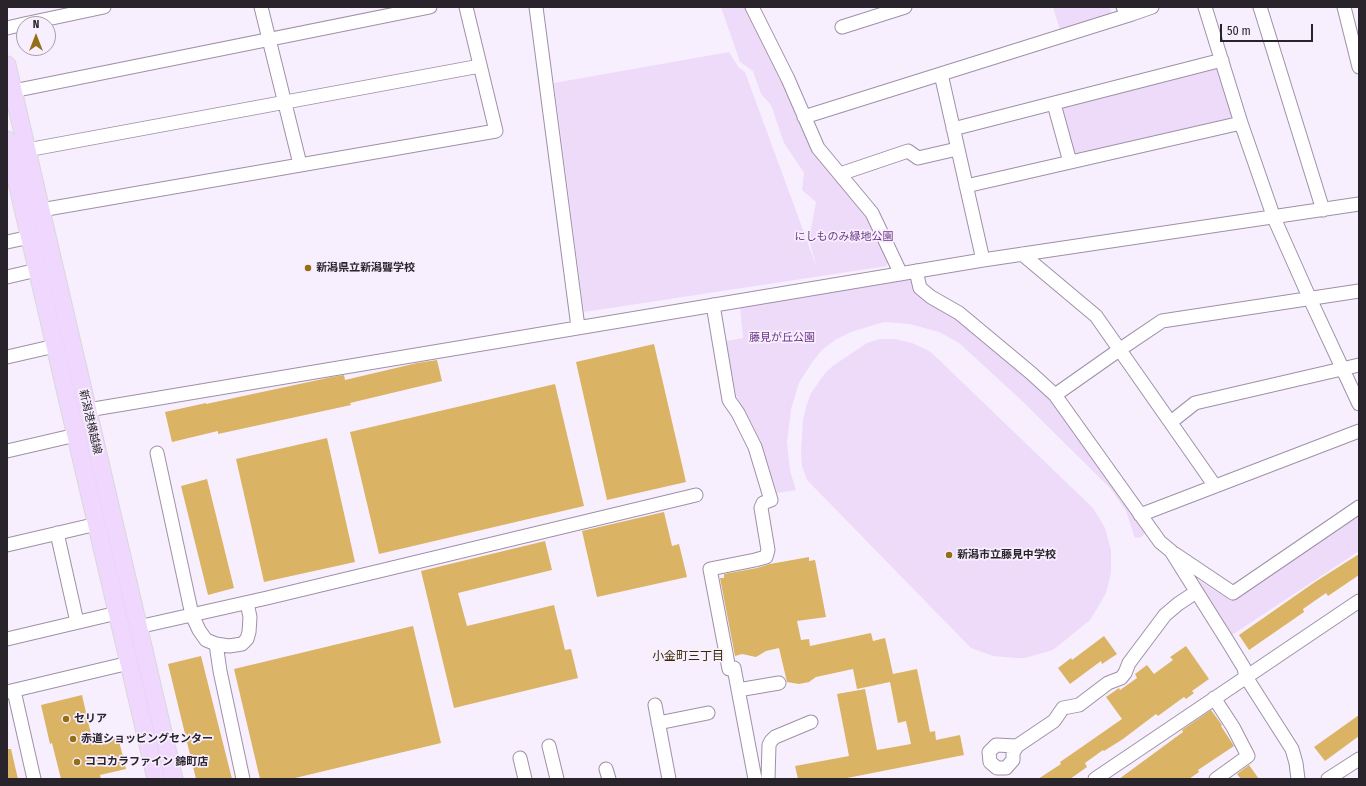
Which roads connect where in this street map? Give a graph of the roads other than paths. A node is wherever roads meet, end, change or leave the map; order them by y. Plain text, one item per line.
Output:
1 (104, 7) edge
2 (261, 7) edge
3 (430, 7) edge
4 (466, 7) edge
5 (536, 7) edge
6 (752, 7) edge
7 (905, 7) edge
8 (1152, 7) edge
9 (1205, 7) edge
10 (1260, 7) edge
11 (1344, 7) edge
12 (1127, 10) edge
13 (868, 13) edge
14 (56, 17) edge
15 (842, 27) dead end
16 (268, 40) junction
17 (1222, 60) junction
18 (7, 65) edge
19 (480, 66) junction
20 (1359, 67) edge
21 (941, 74) junction
22 (13, 91) junction
23 (284, 103) junction
24 (1054, 104) junction
25 (804, 117) junction
26 (1241, 123) junction
27 (953, 129) junction
28 (8, 146) edge
29 (957, 149) junction
30 (27, 150) junction
31 (1070, 162) junction
32 (300, 164) junction
33 (840, 174) junction
34 (966, 186) junction
35 (1359, 204) edge
36 (41, 210) junction
37 (1323, 210) junction
38 (1274, 218) junction
39 (30, 237) junction
40 (7, 242) edge
41 (1022, 254) junction
42 (983, 260) junction
43 (37, 270) junction
44 (916, 271) junction
45 (901, 274) junction
46 (7, 277) edge
47 (1359, 291) edge
48 (1310, 299) junction
49 (713, 305) junction
50 (578, 327) junction
51 (55, 346) junction
52 (1119, 350) junction
53 (7, 357) edge
54 (1359, 365) edge
55 (1342, 369) junction
56 (1055, 395) junction
57 (1359, 404) edge
58 (88, 410) junction
59 (1171, 422) junction
60 (1359, 431) edge
61 (76, 434) junction
62 (7, 451) edge
63 (157, 453) dead end
64 (1215, 486) junction
65 (696, 495) dead end
66 (1359, 508) edge
67 (1140, 515) junction
68 (97, 524) junction
69 (57, 533) junction
70 (7, 545) edge
71 (1171, 551) junction
72 (1196, 592) junction
73 (1359, 601) edge
74 (247, 603) junction
75 (117, 613) junction
76 (192, 615) junction
77 (77, 622) junction
78 (138, 627) junction
79 (7, 639) edge
80 (216, 644) junction
81 (129, 663) junction
82 (1246, 677) junction
83 (779, 683) dead end
84 (738, 690) junction
85 (10, 692) edge
86 (1214, 698) junction
87 (655, 705) dead end
88 (708, 714) dead end
89 (811, 722) dead end
90 (658, 723) junction
91 (549, 746) dead end
92 (1017, 746) dead end
93 (520, 758) dead end
94 (1358, 762) edge
95 (34, 779) edge
96 (156, 779) edge
97 (174, 779) edge
98 (243, 779) edge
99 (525, 779) edge
100 (557, 779) edge
101 (669, 779) edge
102 (755, 779) edge
103 (768, 779) edge
104 (1095, 779) edge
105 (1216, 779) edge
106 (1298, 779) edge
107 (1328, 779) edge

1 - 14 street
2 - 16 street
3 - 16 street
4 - 19 street
5 - 50 street
6 - 25 street
7 - 13 street
8 - 12 street
9 - 17 street
10 - 37 street
11 - 20 street
12 - 21 street
13 - 15 street
16 - 22 street
16 - 23 street
17 - 24 street
17 - 26 street
18 - 22 main road, 新潟港横越線
19 - 23 street
19 - 32 street
21 - 25 street
21 - 27 street
22 - 30 main road, 新潟港横越線
23 - 30 street
23 - 32 street
24 - 27 street
24 - 31 street
25 - 33 street
26 - 31 street
26 - 38 street
27 - 29 street
28 - 39 main road, 新潟港横越線
29 - 33 street
29 - 34 street
30 - 36 main road, 新潟港横越線
31 - 34 street
32 - 36 street
33 - 45 street
34 - 42 street
35 - 37 street
36 - 58 main road, 新潟港横越線
37 - 38 street
38 - 41 street
38 - 48 street
39 - 40 street
39 - 43 main road, 新潟港横越線
41 - 42 street
41 - 52 street
42 - 44 street
43 - 46 street
43 - 51 main road, 新潟港横越線
44 - 45 street
44 - 56 street
45 - 49 street
47 - 48 street
48 - 52 street
48 - 55 street
49 - 50 street
49 - 84 street
50 - 58 street
51 - 53 street
51 - 61 main road, 新潟港横越線
52 - 56 street
52 - 59 street
54 - 55 street
55 - 57 street
55 - 59 street
56 - 67 street
58 - 78 main road, 新潟港横越線
59 - 64 street
60 - 64 street
61 - 62 street
61 - 68 main road, 新潟港横越線
63 - 76 street
64 - 67 street
65 - 74 street
66 - 71 street
67 - 71 street
68 - 69 street
68 - 75 main road, 新潟港横越線
69 - 70 street
69 - 77 street
71 - 72 street
72 - 82 street
72 - 92 street
73 - 82 street
74 - 76 street
74 - 80 street
75 - 77 street
75 - 81 main road, 新潟港横越線
76 - 78 street
76 - 80 street
77 - 79 street
78 - 97 main road, 新潟港横越線
80 - 98 street
81 - 85 street
81 - 96 main road, 新潟港横越線
82 - 86 street
82 - 106 street
83 - 84 street
84 - 102 street
85 - 95 street
86 - 104 street
86 - 105 street
87 - 90 street
88 - 90 street
89 - 103 street
90 - 101 street
91 - 100 street
93 - 99 street
94 - 107 street

